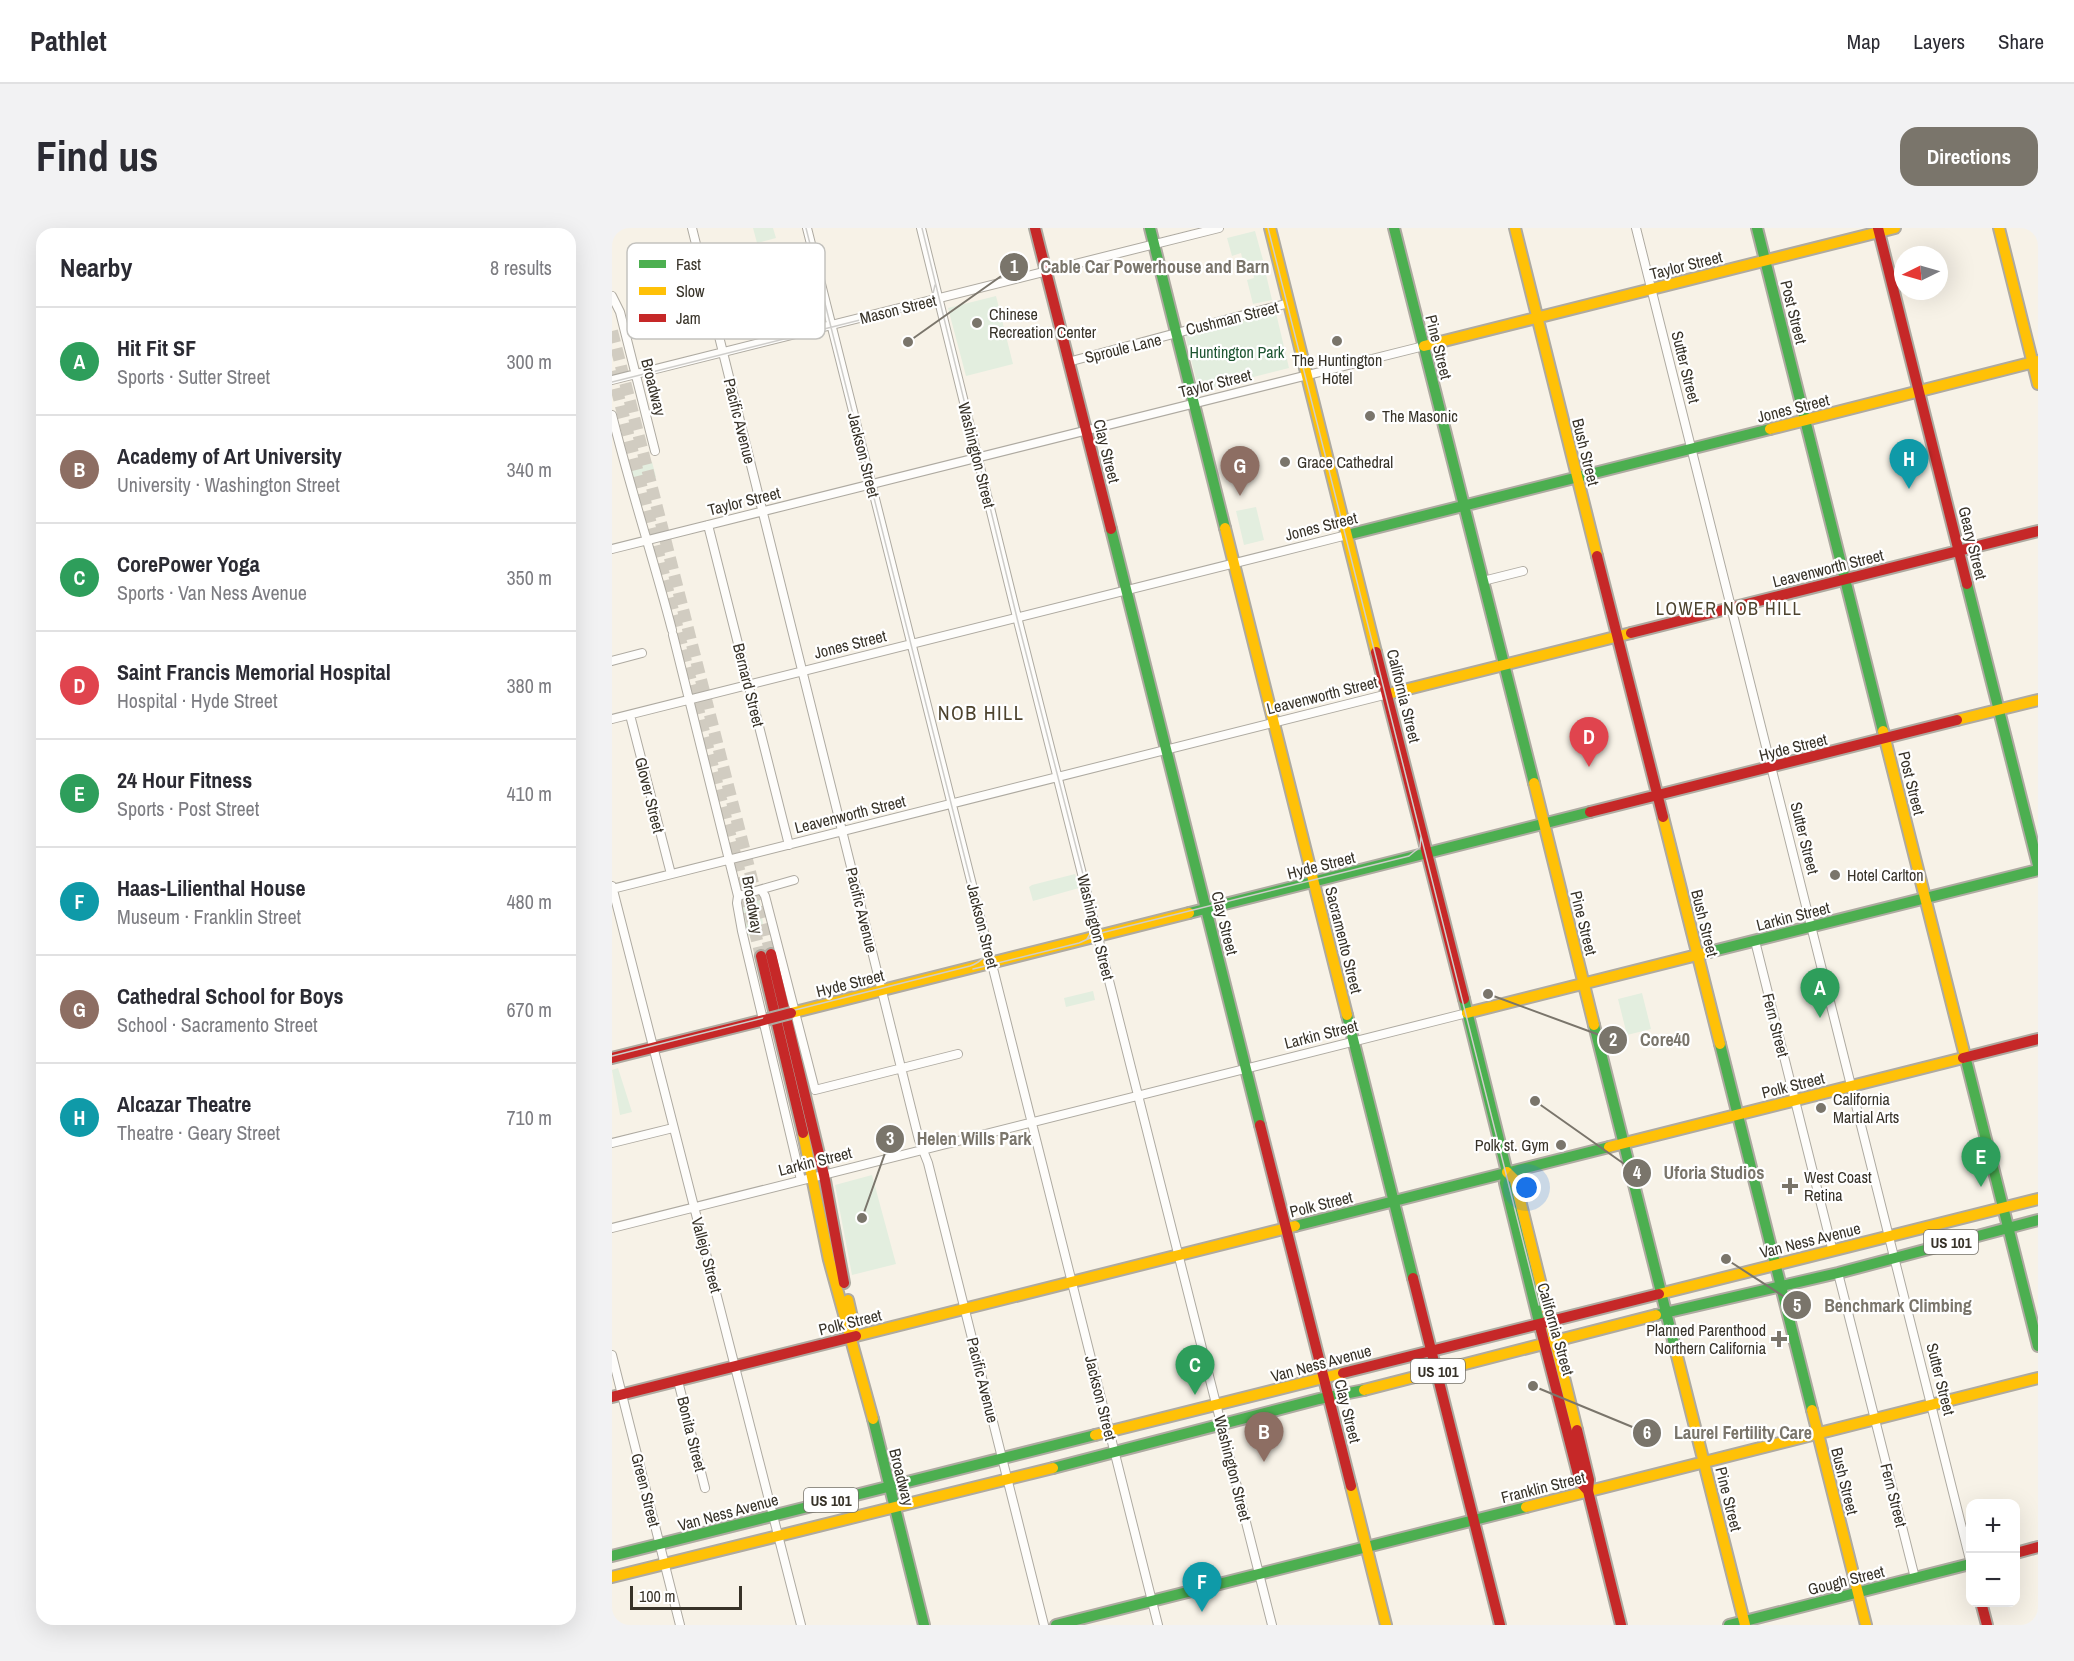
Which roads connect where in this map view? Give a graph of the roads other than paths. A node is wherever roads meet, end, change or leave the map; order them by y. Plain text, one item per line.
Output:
1 (692, 228) edge
2 (807, 228) edge
3 (921, 228) edge
4 (1035, 228) edge
5 (1150, 228) edge
6 (1219, 228) edge
7 (1270, 228) edge
8 (1394, 228) edge
9 (1515, 228) edge
10 (1636, 228) edge
11 (1757, 228) edge
12 (1895, 228) edge
13 (1999, 228) edge
14 (1879, 230) edge
15 (696, 243) edge
16 (811, 243) edge
17 (1154, 245) junction
18 (1766, 261) junction
19 (1046, 272) junction
20 (1651, 289) junction
21 (612, 296) edge
22 (939, 299) junction
23 (825, 302) edge
24 (1289, 303) junction
25 (1538, 318) junction
26 (831, 326) junction
27 (825, 327) edge
28 (1176, 333) junction
29 (720, 339) edge
30 (777, 339) edge
31 (1424, 346) junction
32 (723, 352) junction
33 (1068, 362) junction
34 (2035, 362) edge
35 (636, 374) junction
36 (1307, 376) junction
37 (612, 380) edge
38 (2038, 384) edge
39 (1919, 391) junction
40 (1194, 404) junction
41 (612, 415) edge
42 (1806, 420) junction
43 (1086, 431) junction
44 (1691, 448) junction
45 (655, 451) dead end
46 (978, 458) junction
47 (1577, 477) junction
48 (871, 484) junction
49 (1464, 506) junction
50 (763, 512) junction
51 (708, 525) junction
52 (2038, 531) edge
53 (1347, 535) junction
54 (648, 540) junction
55 (612, 549) edge
56 (1959, 551) junction
57 (1234, 563) junction
58 (1523, 571) dead end
59 (1845, 579) junction
60 (1483, 581) junction
61 (1126, 590) junction
62 (1731, 608) junction
63 (1017, 618) junction
64 (1617, 636) junction
65 (912, 644) junction
66 (642, 653) dead end
67 (612, 661) edge
68 (1504, 665) junction
69 (802, 672) junction
70 (749, 685) junction
71 (1388, 694) junction
72 (689, 700) junction
73 (2038, 700) edge
74 (1999, 710) junction
75 (630, 715) junction
76 (612, 719) edge
77 (1274, 723) junction
78 (1886, 739) junction
79 (1166, 750) junction
80 (1772, 767) junction
81 (1057, 777) junction
82 (1658, 796) junction
83 (952, 804) junction
84 (1544, 824) junction
85 (842, 831) junction
86 (789, 845) junction
87 (1428, 854) junction
88 (729, 860) junction
89 (2038, 865) edge
90 (2038, 870) edge
91 (671, 874) junction
92 (794, 880) dead end
93 (1314, 882) junction
94 (612, 888) edge
95 (762, 891) junction
96 (738, 896) junction
97 (1925, 898) junction
98 (1206, 909) junction
99 (1811, 927) junction
100 (1099, 936) junction
101 (1755, 941) junction
102 (766, 955) tunnel mouth
103 (1698, 955) junction
104 (992, 962) junction
105 (1584, 984) junction
106 (882, 990) junction
107 (792, 1013) junction
108 (1467, 1013) junction
109 (765, 1019) junction
110 (2038, 1039) edge
111 (1354, 1042) junction
112 (653, 1048) junction
113 (958, 1054) dead end
114 (1965, 1057) junction
115 (612, 1058) edge
116 (1246, 1068) junction
117 (902, 1070) junction
118 (1851, 1086) junction
119 (1139, 1096) junction
120 (1795, 1100) junction
121 (1738, 1115) junction
122 (1032, 1122) junction
123 (673, 1128) junction
124 (612, 1143) edge
125 (1624, 1143) junction
126 (923, 1150) junction
127 (1507, 1172) junction
128 (819, 1176) junction
129 (801, 1180) junction
130 (2038, 1198) edge
131 (1394, 1201) junction
132 (694, 1207) junction
133 (2003, 1208) junction
134 (2038, 1220) edge
135 (2008, 1227) junction
136 (612, 1228) edge
137 (1287, 1228) junction
138 (1889, 1236) junction
139 (1832, 1248) junction
140 (1179, 1255) junction
141 (1894, 1257) junction
142 (1775, 1263) junction
143 (1838, 1273) junction
144 (1072, 1282) junction
145 (1781, 1285) junction
146 (1662, 1293) junction
147 (965, 1309) junction
148 (1666, 1313) junction
149 (1551, 1321) junction
150 (1538, 1324) junction
151 (852, 1337) junction
152 (1550, 1342) junction
153 (2038, 1346) edge
154 (1432, 1351) junction
155 (612, 1355) edge
156 (736, 1366) junction
157 (1437, 1372) junction
158 (1324, 1377) junction
159 (2038, 1378) edge
160 (678, 1381) junction
161 (617, 1396) edge
162 (1329, 1397) junction
163 (1217, 1405) junction
164 (1932, 1405) junction
165 (1875, 1419) junction
166 (1222, 1424) junction
167 (1110, 1432) junction
168 (1818, 1433) junction
169 (1114, 1452) junction
170 (1002, 1458) junction
171 (1704, 1462) junction
172 (1007, 1478) junction
173 (889, 1485) junction
174 (705, 1488) dead end
175 (1588, 1491) junction
176 (895, 1508) junction
177 (773, 1515) junction
178 (1474, 1520) junction
179 (779, 1537) junction
180 (660, 1545) junction
181 (1367, 1547) junction
182 (2038, 1547) edge
183 (2020, 1552) edge
184 (1969, 1553) edge
185 (612, 1556) edge
186 (1966, 1563) edge
187 (664, 1564) junction
188 (1259, 1574) junction
189 (612, 1577) edge
190 (1915, 1578) junction
191 (1858, 1593) junction
192 (1152, 1601) junction
193 (1982, 1607) edge
194 (1744, 1623) edge
195 (680, 1625) edge
196 (801, 1625) edge
197 (924, 1625) edge
198 (1044, 1625) edge
199 (1056, 1625) edge
200 (1158, 1625) edge
201 (1272, 1625) edge
202 (1386, 1625) edge
203 (1500, 1625) edge
204 (1621, 1625) edge
205 (1729, 1625) edge
206 (1866, 1625) edge
207 (1987, 1625) edge

1 - 15 street, Pacific Avenue
2 - 16 street, Jackson Street
3 - 22 street, Washington Street
4 - 19 main road, Clay Street
5 - 17 main road, Sacramento Street
6 - 17 street, Mason Street
7 - 24 main road, California Street
8 - 31 main road, Pine Street
9 - 25 main road, Bush Street
10 - 20 street, Sutter Street
11 - 18 main road, Post Street
12 - 14 main road, Taylor Street
13 - 34 main road
14 - 18 main road, Taylor Street
14 - 39 main road, Geary Street
17 - 19 street, Mason Street
17 - 28 main road, Sacramento Street
18 - 20 main road, Taylor Street
18 - 42 main road, Post Street
19 - 22 street, Mason Street
19 - 33 main road, Clay Street
20 - 25 main road, Taylor Street
20 - 44 street, Sutter Street
21 - 35 street, Broadway
22 - 26 street, Mason Street
22 - 46 street, Washington Street
23 - 26 street, Jackson Street
24 - 28 street, Cushman Street
24 - 36 main road, California Street
25 - 31 main road, Taylor Street
25 - 47 main road, Bush Street
26 - 27 street, Mason Street
26 - 48 street, Jackson Street
28 - 33 street, Sproule Lane
28 - 40 main road, Sacramento Street
29 - 32 street, Pacific Avenue
30 - 32 street, Mason Street
31 - 36 street, Taylor Street
31 - 49 main road, Pine Street
32 - 35 street, Mason Street
32 - 50 street, Pacific Avenue
33 - 43 main road, Clay Street
34 - 38 main road
34 - 39 main road, Jones Street
35 - 37 street, Mason Street
35 - 45 street, Broadway
36 - 40 street, Taylor Street
36 - 53 main road, California Street
39 - 42 main road, Jones Street
39 - 56 main road, Geary Street
40 - 43 street, Taylor Street
40 - 57 main road, Sacramento Street
41 - 54 street, Broadway
42 - 44 main road, Jones Street
42 - 59 main road, Post Street
43 - 46 street, Taylor Street
43 - 61 main road, Clay Street
44 - 47 main road, Jones Street
44 - 62 street, Sutter Street
46 - 48 street, Taylor Street
46 - 63 street, Washington Street
47 - 49 main road, Jones Street
47 - 64 main road, Bush Street
48 - 50 street, Taylor Street
48 - 65 street, Jackson Street
49 - 53 main road, Jones Street
49 - 60 main road, Pine Street
50 - 51 street, Taylor Street
50 - 69 street, Pacific Avenue
51 - 54 street, Taylor Street
51 - 70 street, Bernard Street
52 - 56 main road, Leavenworth Street
53 - 57 street, Jones Street
53 - 71 main road, California Street
54 - 55 street, Taylor Street
54 - 72 street, Broadway
56 - 59 main road, Leavenworth Street
56 - 74 main road, Geary Street
57 - 61 street, Jones Street
57 - 77 main road, Sacramento Street
58 - 60 street
59 - 62 main road, Leavenworth Street
59 - 78 main road, Post Street
60 - 68 main road, Pine Street
61 - 63 street, Jones Street
61 - 79 main road, Clay Street
62 - 64 main road, Leavenworth Street
62 - 80 street, Sutter Street
63 - 65 street, Jones Street
63 - 81 street, Washington Street
64 - 68 main road, Leavenworth Street
64 - 82 main road, Bush Street
65 - 69 street, Jones Street
65 - 83 street, Jackson Street
66 - 67 street
68 - 71 main road, Leavenworth Street
68 - 84 main road, Pine Street
69 - 70 street, Jones Street
69 - 85 street, Pacific Avenue
70 - 72 street, Jones Street
70 - 86 street, Bernard Street
71 - 77 street, Leavenworth Street
71 - 87 main road, California Street
72 - 75 street, Jones Street
72 - 88 street, Broadway
73 - 74 main road, Hyde Street
74 - 78 main road, Hyde Street
74 - 89 main road, Geary Street
75 - 76 street, Jones Street
75 - 91 street, Glover Street
77 - 79 street, Leavenworth Street
77 - 93 main road, Sacramento Street
78 - 80 main road, Hyde Street
78 - 97 main road, Post Street
79 - 81 street, Leavenworth Street
79 - 98 main road, Clay Street
80 - 82 main road, Hyde Street
80 - 99 street, Sutter Street
81 - 83 street, Leavenworth Street
81 - 100 street, Washington Street
82 - 84 main road, Hyde Street
82 - 103 main road, Bush Street
83 - 85 street, Leavenworth Street
83 - 104 street, Jackson Street
84 - 87 main road, Hyde Street
84 - 105 main road, Pine Street
85 - 86 street, Leavenworth Street
85 - 106 street, Pacific Avenue
86 - 88 street, Leavenworth Street
87 - 93 main road, Hyde Street
87 - 108 main road, California Street
88 - 91 street, Leavenworth Street
88 - 96 street, Broadway
90 - 97 main road, Larkin Street
91 - 94 street, Leavenworth Street
92 - 95 street
93 - 98 main road, Hyde Street
93 - 111 main road, Sacramento Street
94 - 112 street, Vallejo Street
95 - 96 street
95 - 107 street, Broadway
96 - 109 street, Broadway
97 - 99 main road, Larkin Street
97 - 114 main road, Post Street
98 - 100 main road, Hyde Street
98 - 116 main road, Clay Street
99 - 101 main road, Larkin Street
99 - 118 street, Sutter Street
100 - 104 main road, Hyde Street
100 - 119 street, Washington Street
101 - 103 main road, Larkin Street
101 - 120 street, Fern Street
102 - 128 main road, Broadway
103 - 105 main road, Larkin Street
103 - 121 main road, Bush Street
104 - 106 main road, Hyde Street
104 - 122 street, Jackson Street
105 - 108 main road, Larkin Street
105 - 125 main road, Pine Street
106 - 107 main road, Hyde Street
106 - 117 street, Pacific Avenue
107 - 109 main road, Hyde Street, bridge
107 - 117 street, Broadway
108 - 111 street, Larkin Street
108 - 127 main road, California Street
109 - 112 main road, Hyde Street
109 - 129 street, Broadway
110 - 114 main road, Polk Street
111 - 116 street, Larkin Street
111 - 131 main road, Sacramento Street
112 - 115 main road, Hyde Street
112 - 123 street, Vallejo Street
113 - 117 street
114 - 118 main road, Polk Street
114 - 133 main road, Post Street
116 - 119 street, Larkin Street
116 - 137 main road, Clay Street
117 - 126 street, Pacific Avenue
118 - 120 main road, Polk Street
118 - 138 street, Sutter Street
119 - 122 street, Larkin Street
119 - 140 street, Washington Street
120 - 121 main road, Polk Street
120 - 139 street, Fern Street
121 - 125 main road, Polk Street
121 - 142 main road, Bush Street
122 - 126 street, Larkin Street
122 - 144 street, Jackson Street
123 - 124 street
123 - 132 street, Vallejo Street
125 - 127 main road, Polk Street
125 - 146 main road, Pine Street
126 - 128 street, Larkin Street
126 - 147 street, Pacific Avenue
127 - 131 main road, Polk Street
127 - 149 main road, California Street
127 - 150 main road, California Street
128 - 129 street, Larkin Street
128 - 151 main road, Broadway
129 - 132 street, Larkin Street
130 - 133 main road, Van Ness Avenue / US 101
131 - 137 main road, Polk Street
131 - 154 main road, Sacramento Street
132 - 136 street, Larkin Street
132 - 156 street, Vallejo Street
133 - 135 main road, Post Street
133 - 138 main road, Van Ness Avenue / US 101
134 - 135 main road, Van Ness Avenue / US 101
135 - 141 main road, Van Ness Avenue / US 101
135 - 153 main road, Post Street
137 - 140 main road, Polk Street
137 - 158 main road, Clay Street
138 - 139 main road, Van Ness Avenue / US 101
138 - 141 street, Sutter Street
139 - 142 main road, Van Ness Avenue / US 101
140 - 144 main road, Polk Street
140 - 163 street, Washington Street
141 - 143 main road, Van Ness Avenue / US 101
141 - 164 street, Sutter Street
142 - 145 main road, Bush Street
142 - 146 main road, Van Ness Avenue / US 101
143 - 145 main road, Van Ness Avenue / US 101
143 - 165 street, Fern Street
144 - 147 main road, Polk Street
144 - 167 street, Jackson Street
145 - 148 main road, Van Ness Avenue / US 101
145 - 168 main road, Bush Street
146 - 148 main road, Pine Street
146 - 149 main road, Van Ness Avenue / US 101
147 - 151 main road, Polk Street
147 - 170 street, Pacific Avenue
148 - 152 main road, Van Ness Avenue / US 101
148 - 171 main road, Pine Street
149 - 150 main road, Van Ness Avenue / US 101
149 - 152 main road, California Street
150 - 152 main road, California Street
150 - 154 main road, Van Ness Avenue / US 101
151 - 156 main road, Polk Street
151 - 173 main road, Broadway
152 - 157 main road, Van Ness Avenue / US 101
152 - 175 main road, California Street
154 - 157 main road, Sacramento Street
154 - 158 main road, Van Ness Avenue / US 101
155 - 161 street, Green Street
156 - 160 main road, Polk Street
156 - 177 street, Vallejo Street
157 - 162 main road, Van Ness Avenue / US 101
157 - 178 main road, Sacramento Street
158 - 162 main road, Clay Street
158 - 163 main road, Van Ness Avenue / US 101
159 - 164 main road, Franklin Street
160 - 161 main road, Polk Street
160 - 174 street, Bonita Street
161 - 180 street, Green Street
162 - 166 main road, Van Ness Avenue / US 101
162 - 181 main road, Clay Street
163 - 166 street, Washington Street
163 - 167 main road, Van Ness Avenue / US 101
164 - 165 main road, Franklin Street
164 - 184 street, Sutter Street
165 - 168 main road, Franklin Street
165 - 190 street, Fern Street
166 - 169 main road, Van Ness Avenue / US 101
166 - 188 street, Washington Street
167 - 169 street, Jackson Street
167 - 170 main road, Van Ness Avenue / US 101
168 - 171 main road, Franklin Street
168 - 191 main road, Bush Street
169 - 172 main road, Van Ness Avenue / US 101
169 - 192 street, Jackson Street
170 - 172 street, Pacific Avenue
170 - 173 main road, Van Ness Avenue / US 101
171 - 175 main road, Franklin Street
171 - 194 main road, Pine Street
172 - 176 main road, Van Ness Avenue / US 101
172 - 198 street, Pacific Avenue
173 - 176 main road, Broadway
173 - 177 main road, Van Ness Avenue / US 101
175 - 178 main road, Franklin Street
175 - 204 main road, California Street
176 - 179 main road, Van Ness Avenue / US 101
176 - 197 main road, Broadway
177 - 179 street, Vallejo Street
177 - 180 main road, Van Ness Avenue / US 101
178 - 181 main road, Franklin Street
178 - 203 main road, Sacramento Street
179 - 187 main road, Van Ness Avenue / US 101
179 - 196 street, Vallejo Street
180 - 185 main road, Van Ness Avenue / US 101
180 - 187 street, Green Street
181 - 188 main road, Franklin Street
181 - 202 main road, Clay Street
182 - 183 main road
186 - 190 main road, Gough Street
187 - 189 main road, Van Ness Avenue / US 101
187 - 195 street, Green Street
188 - 192 main road, Franklin Street
188 - 201 street, Washington Street
190 - 191 main road, Gough Street
191 - 194 main road, Gough Street
191 - 206 main road, Bush Street
192 - 199 main road, Franklin Street
192 - 200 street, Jackson Street
193 - 207 main road
194 - 205 main road, Gough Street

